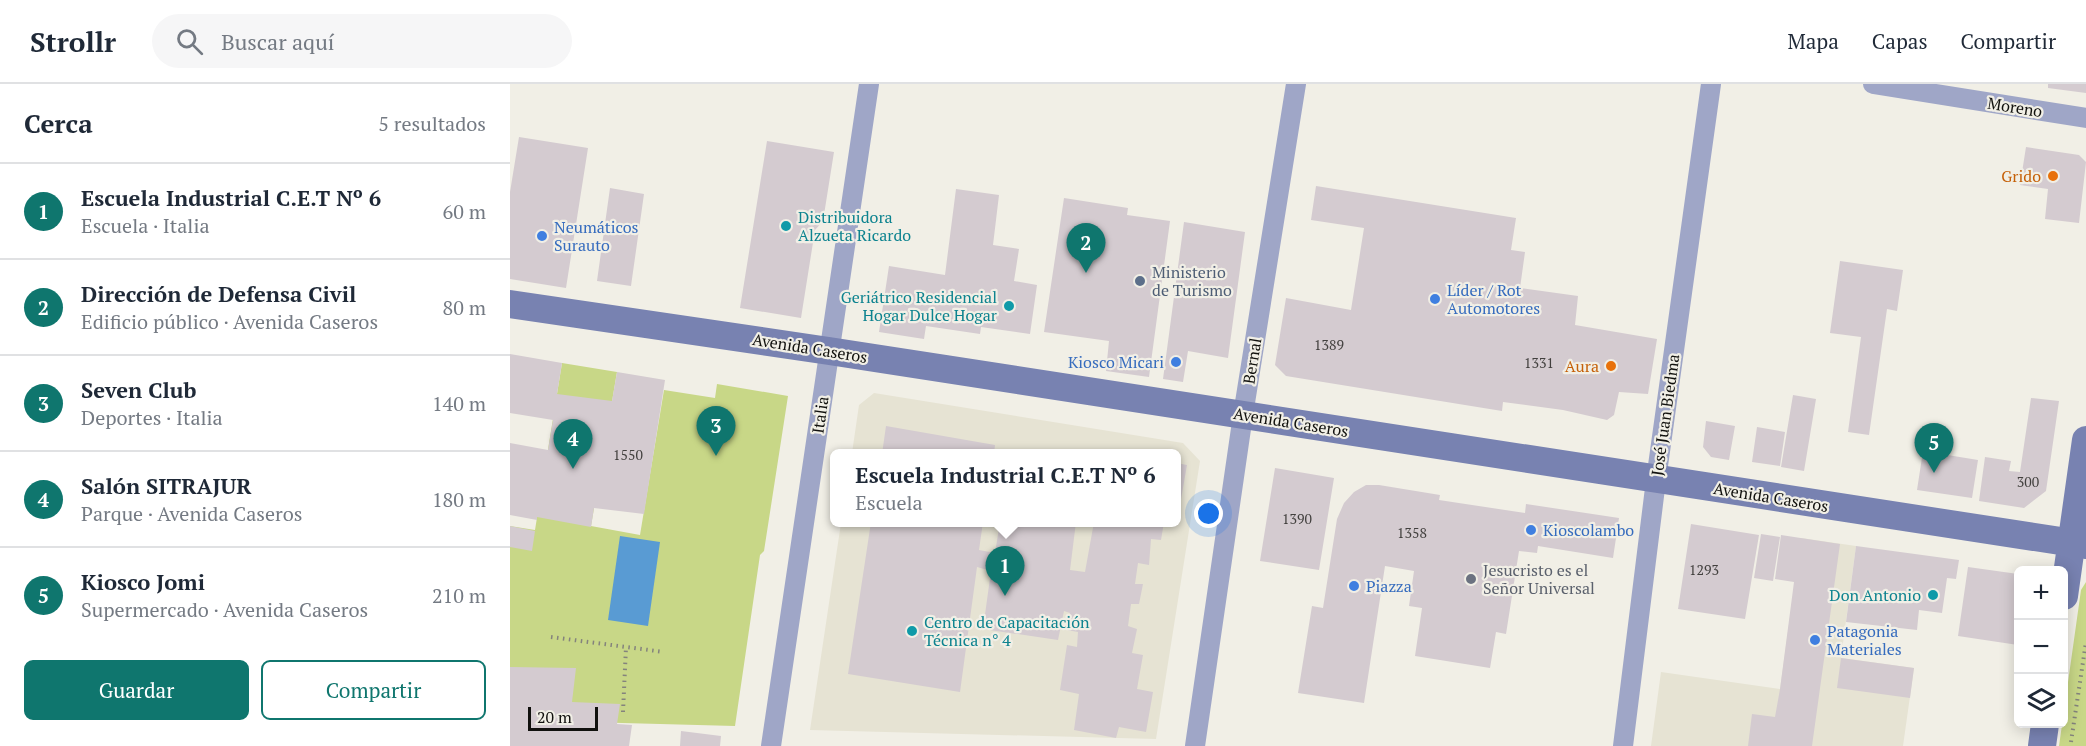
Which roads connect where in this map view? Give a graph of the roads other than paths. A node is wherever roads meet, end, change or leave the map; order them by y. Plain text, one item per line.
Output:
1 (869, 84) edge
2 (1296, 84) edge
3 (1711, 84) edge
4 (1873, 84) edge
5 (2086, 118) edge
6 (510, 304) edge
7 (830, 351) junction
8 (1243, 415) junction
9 (2086, 440) edge
10 (1656, 480) junction
11 (2078, 544) edge
12 (2068, 581) edge
13 (2044, 728) edge
14 (771, 746) edge
15 (1195, 746) edge
16 (1623, 746) edge
17 (2042, 746) edge

1 - 7 street, Italia
2 - 8 street, Bernal
3 - 10 street, José Juan Biedma
4 - 5 street, Moreno
6 - 7 main road, Avenida Caseros
7 - 8 main road, Avenida Caseros
7 - 14 street, Italia
8 - 10 main road, Avenida Caseros
8 - 15 street, Bernal
9 - 11 main road
10 - 11 main road, Avenida Caseros
10 - 16 street, José Juan Biedma
11 - 12 main road
13 - 17 main road

